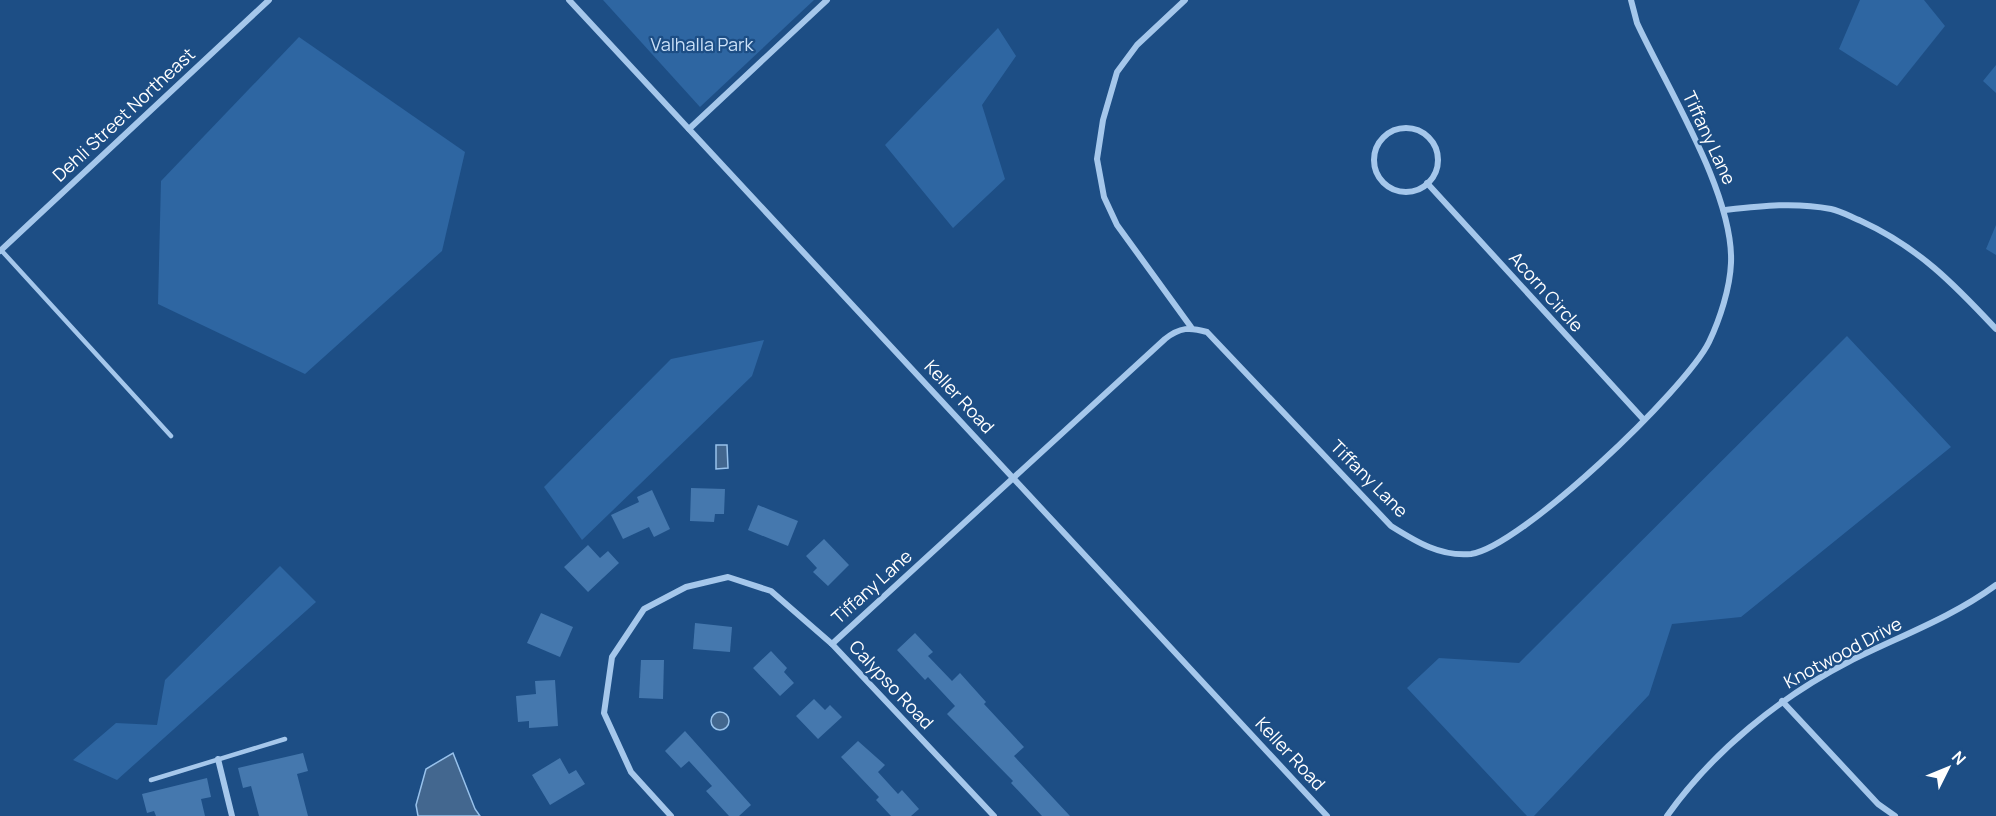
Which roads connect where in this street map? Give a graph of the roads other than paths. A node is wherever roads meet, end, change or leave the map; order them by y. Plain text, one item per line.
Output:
1 (269, 0) edge
2 (569, 0) edge
3 (827, 0) edge
4 (1185, 0) edge
5 (1631, 0) edge
6 (689, 129) junction
7 (1427, 183) junction
8 (1725, 210) junction
9 (1, 251) edge
10 (1191, 327) junction
11 (1996, 329) edge
12 (1644, 420) junction
13 (171, 436) dead end
14 (1014, 478) junction
15 (1996, 585) edge
16 (832, 644) junction
17 (1782, 701) junction
18 (285, 739) dead end
19 (218, 759) junction
20 (151, 780) dead end
21 (232, 816) edge
22 (671, 816) edge
23 (994, 816) edge
24 (1327, 816) edge
25 (1667, 816) edge
26 (1895, 816) edge

1 - 9 street, Dehli Street Northeast
2 - 6 street, Keller Road
3 - 6 street
4 - 10 street
5 - 8 street, Tiffany Lane
6 - 14 street, Keller Road
7 - 7 street
7 - 12 street, Acorn Circle
8 - 11 street
8 - 12 street, Tiffany Lane
9 - 13 lane
10 - 12 street, Tiffany Lane
10 - 14 street, Tiffany Lane
14 - 16 street, Tiffany Lane
14 - 24 street, Keller Road
15 - 17 street, Knotwood Drive
16 - 22 street, Calypso Road
16 - 23 street, Calypso Road
17 - 25 street, Knotwood Drive
17 - 26 street
18 - 19 lane
19 - 20 lane
19 - 21 street

